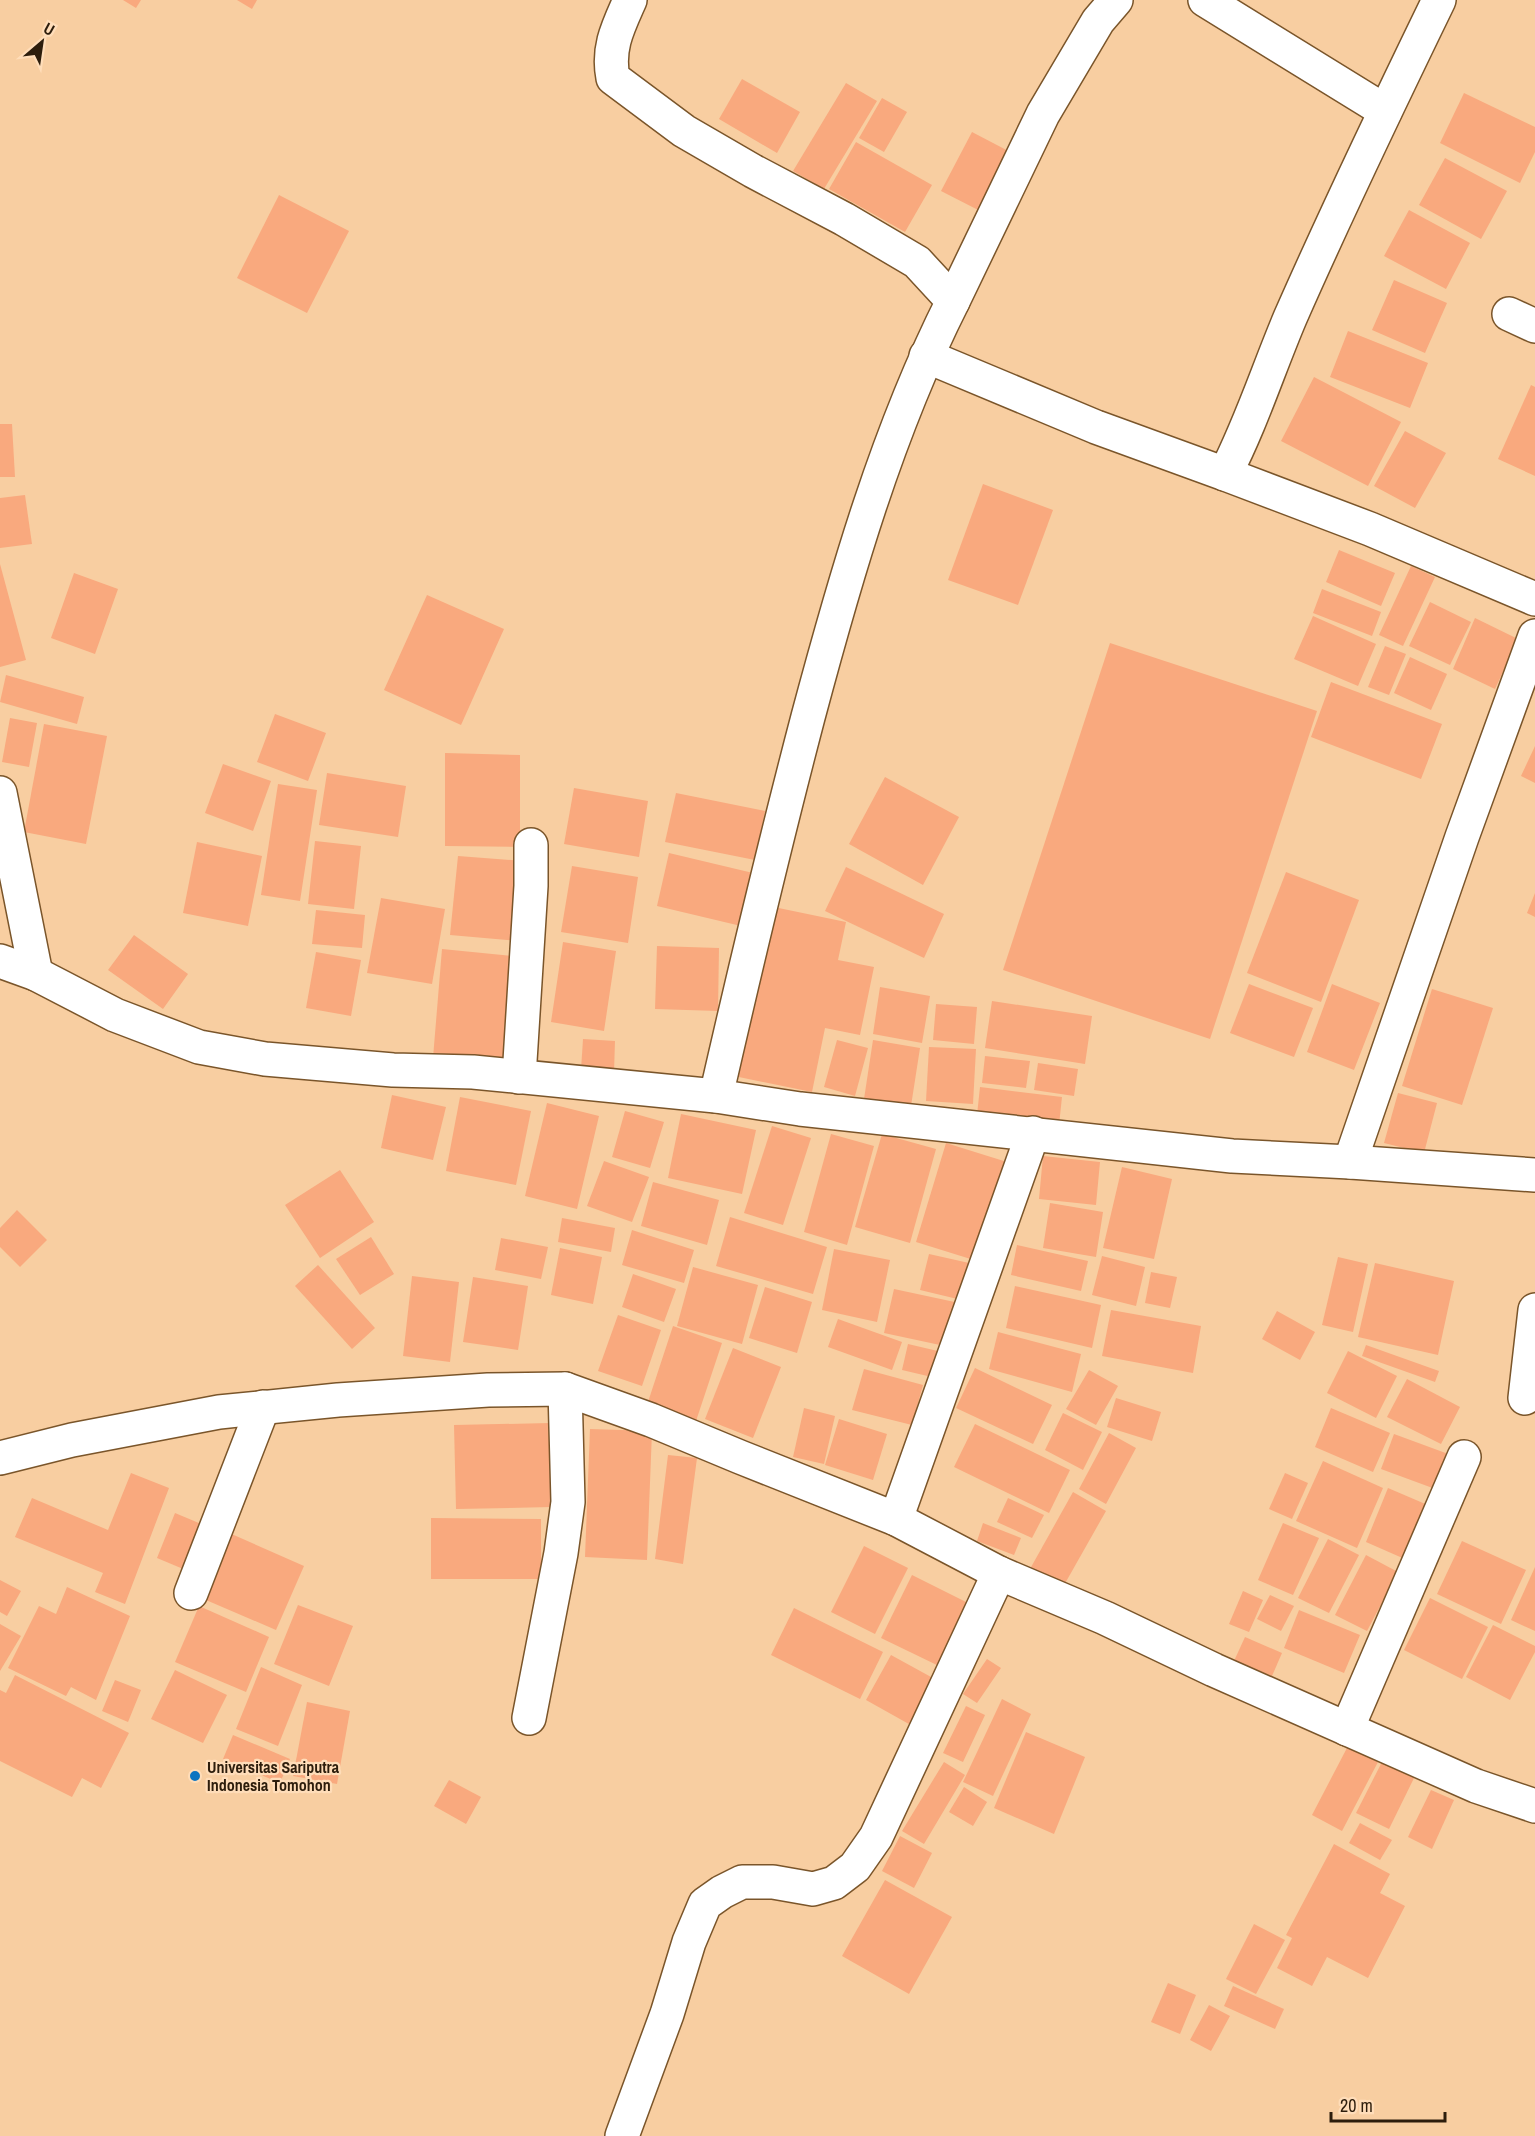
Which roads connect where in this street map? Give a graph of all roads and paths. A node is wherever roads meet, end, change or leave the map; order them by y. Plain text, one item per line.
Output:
1 (630, 0) edge
2 (1116, 0) edge
3 (1205, 0) edge
4 (1439, 0) edge
5 (1385, 111) junction
6 (953, 301) junction
7 (926, 356) junction
8 (1225, 474) junction
9 (1535, 599) edge
10 (1535, 636) edge
11 (0, 793) edge
12 (531, 845) dead end
13 (0, 961) edge
14 (36, 974) junction
15 (519, 1077) junction
16 (716, 1096) junction
17 (1033, 1133) junction
18 (1350, 1162) junction
19 (1535, 1175) edge
20 (1535, 1310) edge
21 (565, 1389) junction
22 (1526, 1398) dead end
23 (263, 1407) junction
24 (1464, 1457) dead end
25 (0, 1458) edge
26 (896, 1519) junction
27 (999, 1573) junction
28 (190, 1593) dead end
29 (529, 1718) dead end
30 (1347, 1729) junction
31 (1535, 1806) edge
32 (622, 2136) edge

1 - 6 street
2 - 6 street
3 - 5 street
4 - 5 street
5 - 8 street
6 - 7 street
7 - 8 street
7 - 16 street
8 - 9 street
10 - 18 street
11 - 14 street
12 - 15 street
13 - 14 street
14 - 15 street
15 - 16 street
16 - 17 street
17 - 18 street
17 - 26 street
18 - 19 street
20 - 22 street
21 - 23 street
21 - 26 street
21 - 29 street
23 - 25 street
23 - 28 street
24 - 30 street
26 - 27 street
27 - 30 street
27 - 32 street
30 - 31 street

